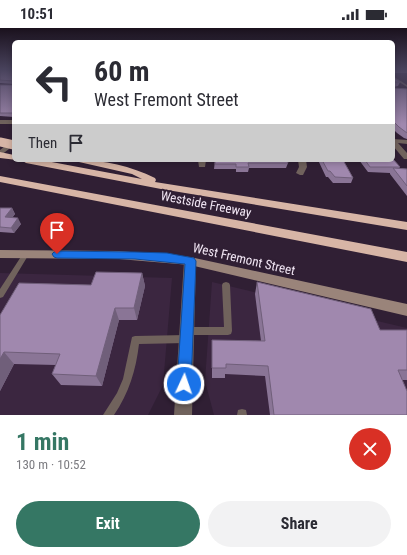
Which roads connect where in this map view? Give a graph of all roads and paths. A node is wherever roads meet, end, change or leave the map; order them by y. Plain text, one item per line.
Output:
1 (400, 90) edge
2 (407, 90) edge
3 (0, 122) edge
4 (12, 122) edge
5 (0, 142) edge
6 (395, 142) edge
7 (407, 142) edge
8 (12, 143) edge
9 (395, 144) edge
10 (12, 145) edge
11 (0, 155) edge
12 (407, 157) edge
13 (12, 158) edge
14 (36, 162) edge
15 (91, 162) edge
16 (302, 162) edge
17 (300, 173) dead end
18 (0, 179) edge
19 (161, 186) junction
20 (407, 226) edge
21 (0, 254) edge
22 (26, 254) junction
23 (407, 257) edge
24 (190, 261) junction
25 (226, 285) dead end
26 (0, 295) edge
27 (407, 310) edge
28 (187, 335) junction
29 (108, 415) edge
30 (183, 415) edge

1 - 2 street
3 - 4 street
5 - 10 highway, bridge
6 - 7 street
8 - 11 street
9 - 12 street
11 - 13 highway
14 - 19 highway, Westside Freeway
15 - 19 highway
16 - 17 street
18 - 23 highway, Westside Freeway
19 - 20 highway, Westside Freeway
21 - 22 street, West Fremont Street
22 - 24 street, West Fremont Street
22 - 26 lane
24 - 27 street, West Fremont Street
24 - 28 street
25 - 28 lane
28 - 29 lane
28 - 30 street

